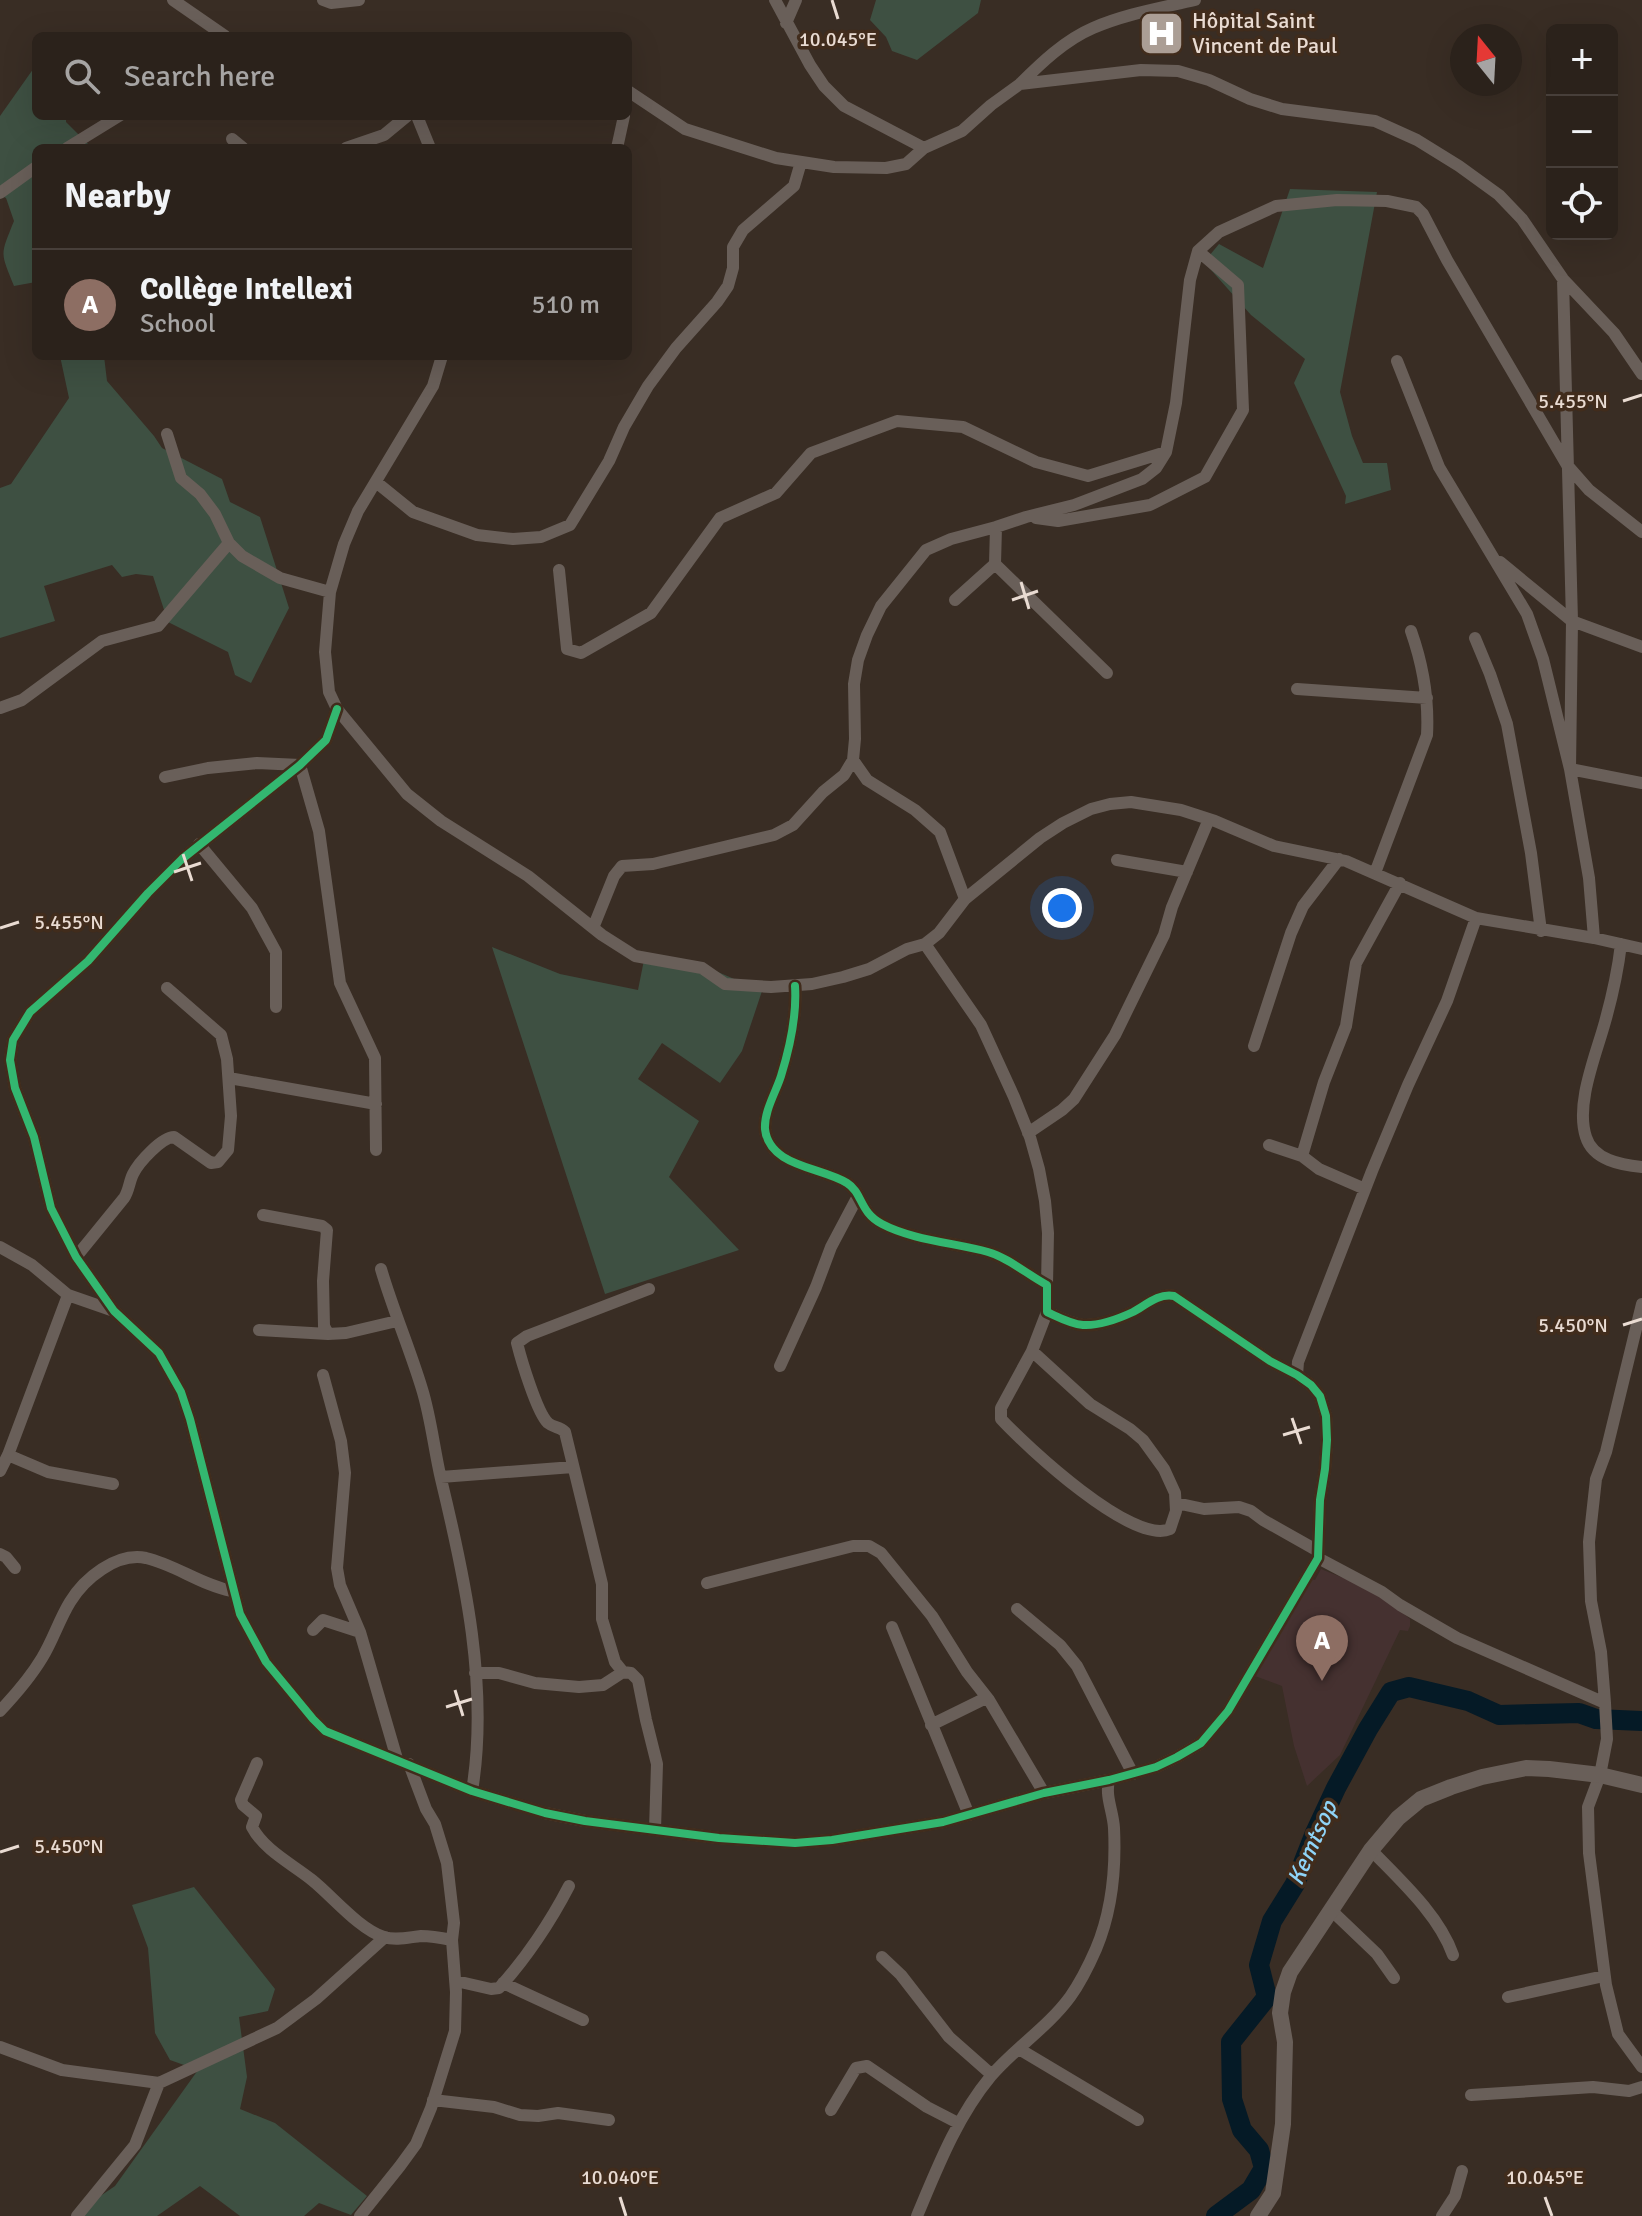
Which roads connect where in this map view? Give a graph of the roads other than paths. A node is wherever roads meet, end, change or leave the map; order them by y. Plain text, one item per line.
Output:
1 (173, 0) edge
2 (323, 0) edge
3 (359, 0) edge
4 (775, 0) edge
5 (796, 0) edge
6 (1195, 0) edge
7 (786, 23) junction
8 (219, 32) edge
9 (1020, 84) junction
10 (632, 96) edge
11 (112, 120) edge
12 (402, 120) edge
13 (419, 120) edge
14 (623, 120) edge
15 (232, 139) dead end
16 (74, 144) edge
17 (238, 144) edge
18 (358, 144) edge
19 (428, 144) edge
20 (618, 144) edge
21 (924, 148) junction
22 (801, 162) junction
23 (32, 170) edge
24 (0, 193) edge
25 (1198, 251) junction
26 (1563, 279) junction
27 (441, 360) edge
28 (1397, 361) dead end
29 (1642, 374) edge
30 (167, 434) dead end
31 (1166, 452) junction
32 (1567, 465) junction
33 (376, 482) junction
34 (1026, 517) junction
35 (996, 527) junction
36 (1642, 532) edge
37 (229, 543) junction
38 (1491, 555) junction
39 (995, 564) junction
40 (559, 570) dead end
41 (330, 592) junction
42 (955, 600) dead end
43 (1572, 621) junction
44 (1411, 631) dead end
45 (1475, 638) dead end
46 (1642, 647) edge
47 (1107, 673) dead end
48 (1297, 689) dead end
49 (1427, 698) junction
50 (0, 708) edge
51 (337, 709) junction
52 (853, 760) junction
53 (300, 765) junction
54 (1570, 769) junction
55 (165, 777) dead end
56 (1642, 783) edge
57 (1209, 819) junction
58 (199, 844) junction
59 (1339, 859) junction
60 (1117, 860) dead end
61 (1187, 872) junction
62 (1375, 873) junction
63 (1400, 883) junction
64 (965, 899) junction
65 (1476, 918) junction
66 (593, 928) junction
67 (1541, 931) junction
68 (1594, 938) junction
69 (925, 944) junction
70 (1621, 944) junction
71 (1642, 949) edge
72 (795, 986) junction
73 (167, 988) dead end
74 (276, 1007) dead end
75 (1254, 1046) dead end
76 (5, 1060) edge
77 (229, 1078) junction
78 (376, 1104) junction
79 (1028, 1133) junction
80 (1269, 1145) dead end
81 (376, 1150) dead end
82 (1302, 1156) junction
83 (1642, 1167) edge
84 (1365, 1189) junction
85 (858, 1196) junction
86 (263, 1215) dead end
87 (0, 1247) edge
88 (76, 1257) junction
89 (381, 1269) dead end
90 (1047, 1285) junction
91 (649, 1289) dead end
92 (68, 1295) junction
93 (1642, 1304) edge
94 (114, 1311) junction
95 (1047, 1312) junction
96 (397, 1321) junction
97 (259, 1330) dead end
98 (328, 1334) junction
99 (1032, 1351) junction
100 (780, 1366) dead end
101 (323, 1375) dead end
102 (1297, 1375) junction
103 (8, 1455) junction
104 (573, 1467) junction
105 (0, 1471) edge
106 (441, 1477) junction
107 (113, 1484) dead end
108 (1176, 1503) junction
109 (0, 1554) edge
110 (1318, 1555) junction
111 (15, 1568) dead end
112 (707, 1583) dead end
113 (232, 1591) junction
114 (1017, 1609) dead end
115 (892, 1627) dead end
116 (313, 1630) dead end
117 (360, 1632) junction
118 (623, 1672) junction
119 (475, 1673) junction
120 (986, 1698) junction
121 (1605, 1706) junction
122 (0, 1711) edge
123 (931, 1725) junction
124 (403, 1761) junction
125 (257, 1763) dead end
126 (1133, 1774) junction
127 (1600, 1775) junction
128 (1109, 1780) junction
129 (1642, 1785) edge
130 (472, 1791) junction
131 (1044, 1793) junction
132 (969, 1815) junction
133 (655, 1830) junction
134 (1371, 1850) junction
135 (569, 1886) dead end
136 (1332, 1911) junction
137 (385, 1937) junction
138 (452, 1940) junction
139 (1453, 1955) dead end
140 (882, 1957) dead end
141 (1604, 1976) junction
142 (1394, 1978) dead end
143 (456, 1981) junction
144 (503, 1983) junction
145 (1508, 1997) dead end
146 (583, 2020) dead end
147 (0, 2047) edge
148 (1019, 2049) junction
149 (1642, 2067) edge
150 (992, 2075) junction
151 (159, 2083) junction
152 (1642, 2087) edge
153 (1471, 2095) dead end
154 (433, 2100) junction
155 (831, 2110) dead end
156 (609, 2120) dead end
157 (1138, 2120) dead end
158 (958, 2123) junction
159 (1462, 2171) dead end
160 (362, 2215) edge
161 (77, 2216) edge
162 (917, 2216) edge
163 (1258, 2216) edge
164 (1442, 2216) edge

1 - 8 street
2 - 3 street
4 - 7 street
5 - 7 street
6 - 9 street
7 - 21 street
9 - 21 street
9 - 26 street
10 - 22 street
11 - 16 street
12 - 18 street
13 - 19 street
14 - 20 street
15 - 17 street
21 - 22 street
22 - 33 street
23 - 24 street
25 - 31 street
25 - 32 street
25 - 34 street
26 - 29 street
26 - 32 street
27 - 33 street
28 - 38 street
30 - 37 street
31 - 34 street
31 - 40 street
32 - 36 street
32 - 43 street
33 - 41 street
34 - 35 street
35 - 39 street
35 - 52 street
37 - 41 street
37 - 50 street
38 - 43 street
38 - 54 street
39 - 42 street
39 - 47 street
41 - 51 street
43 - 46 street
43 - 54 street
44 - 49 street
45 - 67 street
48 - 49 street
49 - 62 street
51 - 53 street
51 - 66 street
52 - 64 street
52 - 66 street
53 - 55 street
53 - 58 street
53 - 78 street
54 - 56 street
54 - 68 street
57 - 59 street
57 - 61 street
57 - 64 street
58 - 74 street
58 - 76 street
59 - 62 street
59 - 75 street
60 - 61 street
61 - 79 street
62 - 63 street
63 - 65 street
63 - 82 street
64 - 69 street
65 - 67 street
65 - 84 street
66 - 72 street
67 - 68 street
68 - 70 street
69 - 72 street
69 - 79 street
70 - 71 street
70 - 83 street
72 - 85 street
73 - 77 street
76 - 88 street
77 - 78 street
77 - 88 street
78 - 81 street
79 - 90 street
80 - 82 street
82 - 84 street
84 - 102 street
85 - 90 street
85 - 100 street
86 - 98 street
87 - 92 street
88 - 94 street
89 - 96 street
90 - 95 street
91 - 104 street
92 - 94 street
92 - 103 street
93 - 121 street
94 - 113 street
95 - 99 street
95 - 102 street
96 - 98 street
96 - 106 street
97 - 98 street
99 - 108 street
99 - 108 street
101 - 117 street
102 - 110 street
103 - 105 street
103 - 107 street
104 - 106 street
104 - 118 street
106 - 119 street
108 - 110 street
109 - 111 street
110 - 121 street
110 - 126 street
112 - 120 street
113 - 122 street
113 - 124 street
114 - 126 street
115 - 123 street
116 - 117 street
117 - 124 street
118 - 119 street
118 - 133 street
119 - 130 street
120 - 123 street
120 - 131 street
121 - 127 street
123 - 132 street
124 - 130 street
124 - 138 street
125 - 137 street
126 - 128 street
127 - 129 street
127 - 134 street
127 - 141 street
128 - 131 street
128 - 148 street
130 - 133 street
131 - 132 street
132 - 133 street
134 - 136 street
134 - 139 street
135 - 144 street
136 - 142 street
136 - 163 street
137 - 138 street
137 - 151 street
138 - 143 street
140 - 150 street
141 - 145 street
141 - 149 street
143 - 144 street
143 - 154 street
144 - 146 street
147 - 151 street
148 - 150 street
148 - 157 street
150 - 158 street
151 - 161 street
152 - 153 street
154 - 156 street
154 - 160 street
155 - 158 street
158 - 162 street
159 - 164 street

